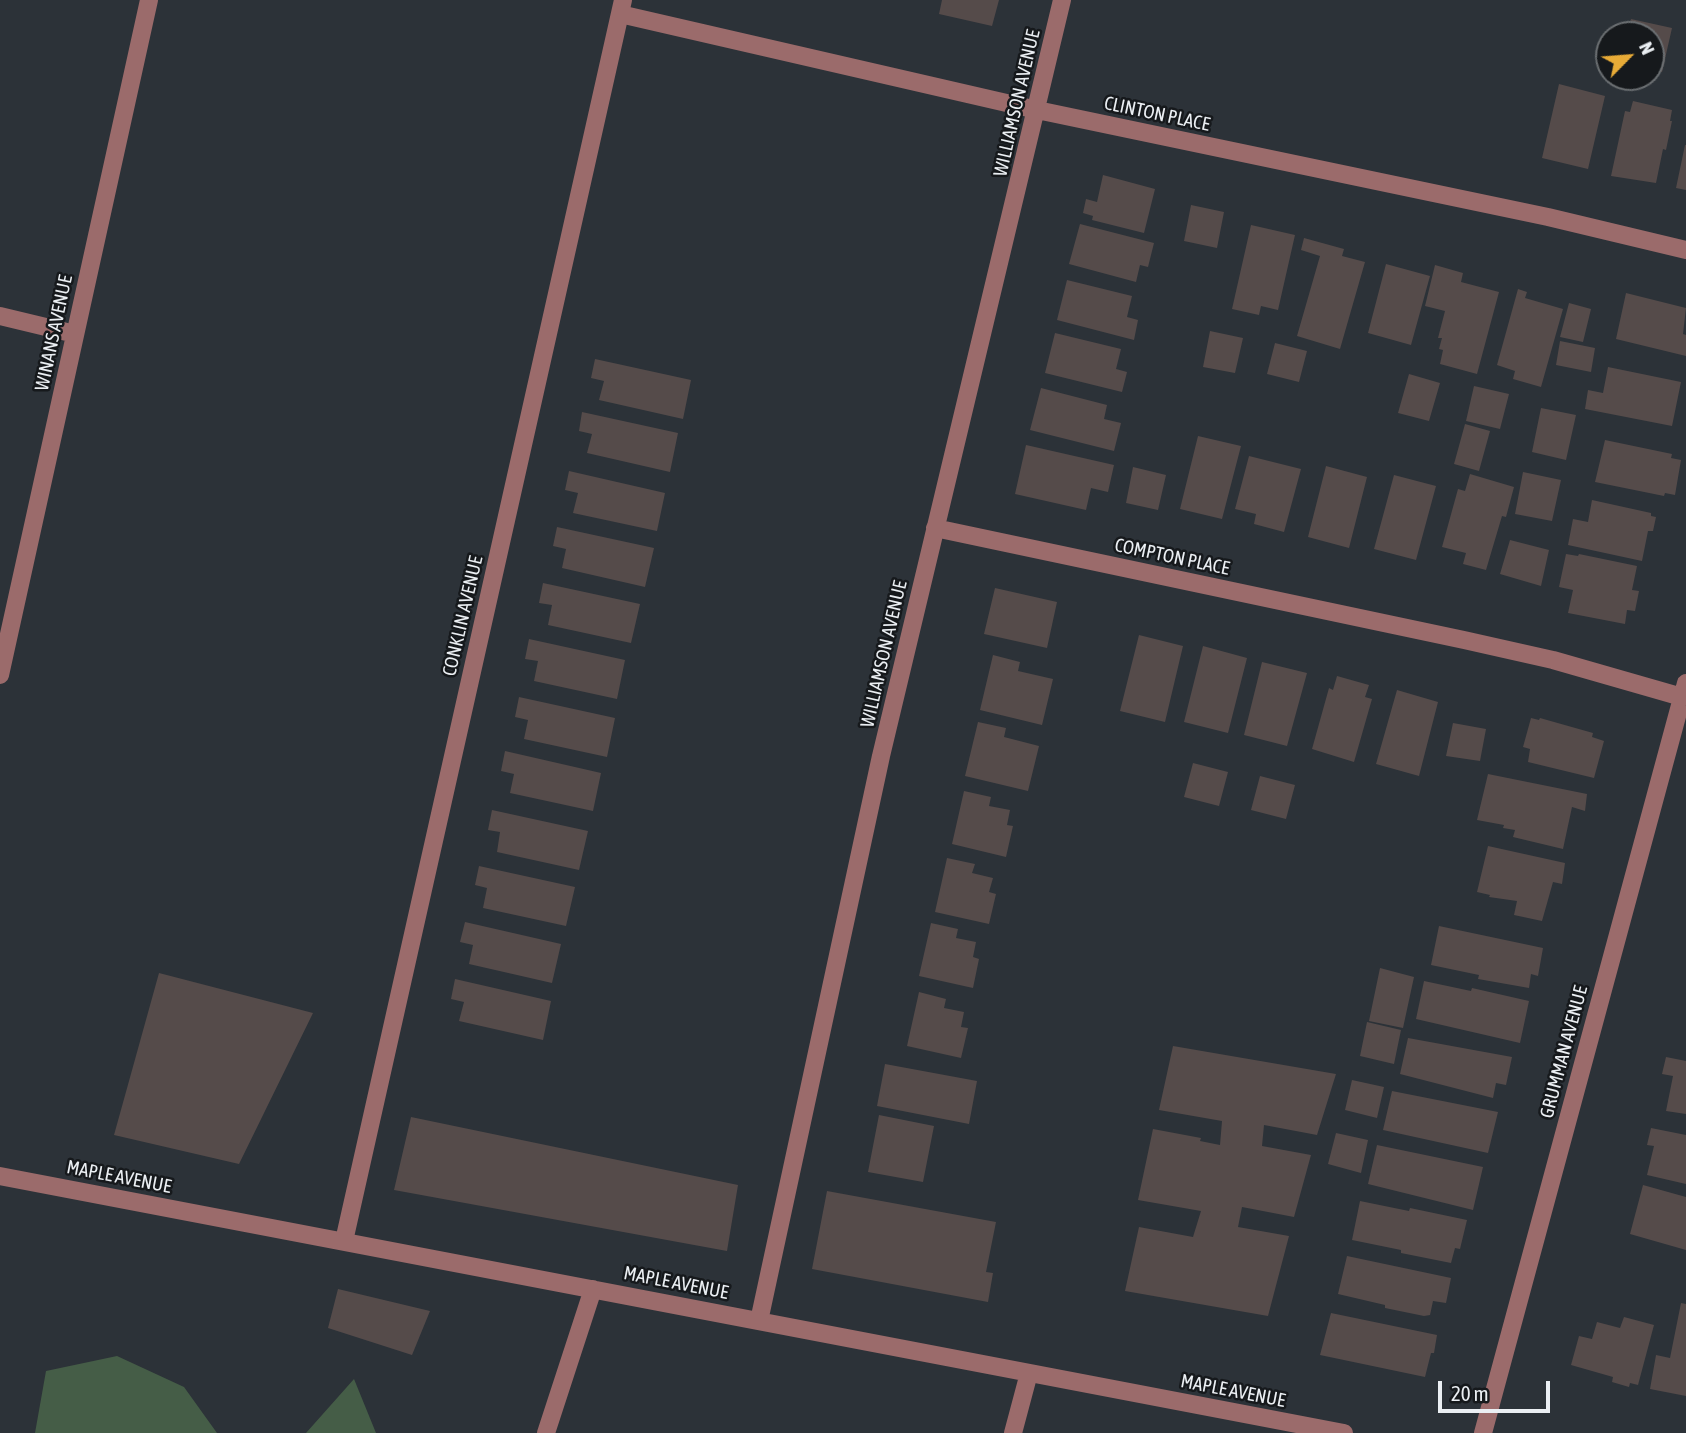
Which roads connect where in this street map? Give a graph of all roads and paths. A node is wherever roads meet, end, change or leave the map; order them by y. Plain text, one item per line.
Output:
1 (149, 0) edge
2 (1062, 0) edge
3 (622, 7) edge
4 (1037, 110) junction
5 (1686, 250) edge
6 (0, 316) edge
7 (75, 334) junction
8 (935, 528) junction
9 (0, 675) edge
10 (1684, 690) edge
11 (0, 1176) edge
12 (344, 1241) junction
13 (593, 1289) junction
14 (759, 1321) junction
15 (1029, 1373) junction
16 (546, 1433) edge
17 (1013, 1433) edge
18 (1344, 1433) edge
19 (1483, 1433) edge

1 - 7 street, WINANS AVENUE
2 - 4 street, WILLIAMSON AVENUE
3 - 4 street, CLINTON PLACE
3 - 12 street, CONKLIN AVENUE
4 - 5 street, CLINTON PLACE
4 - 8 street, WILLIAMSON AVENUE
6 - 7 street
7 - 9 street, WINANS AVENUE
8 - 10 street, COMPTON PLACE
8 - 14 street, WILLIAMSON AVENUE
10 - 19 street, GRUMMAN AVENUE
11 - 12 street, MAPLE AVENUE
12 - 13 street, MAPLE AVENUE
13 - 14 street, MAPLE AVENUE
13 - 16 street
14 - 15 street, MAPLE AVENUE
15 - 17 street
15 - 18 street, MAPLE AVENUE

